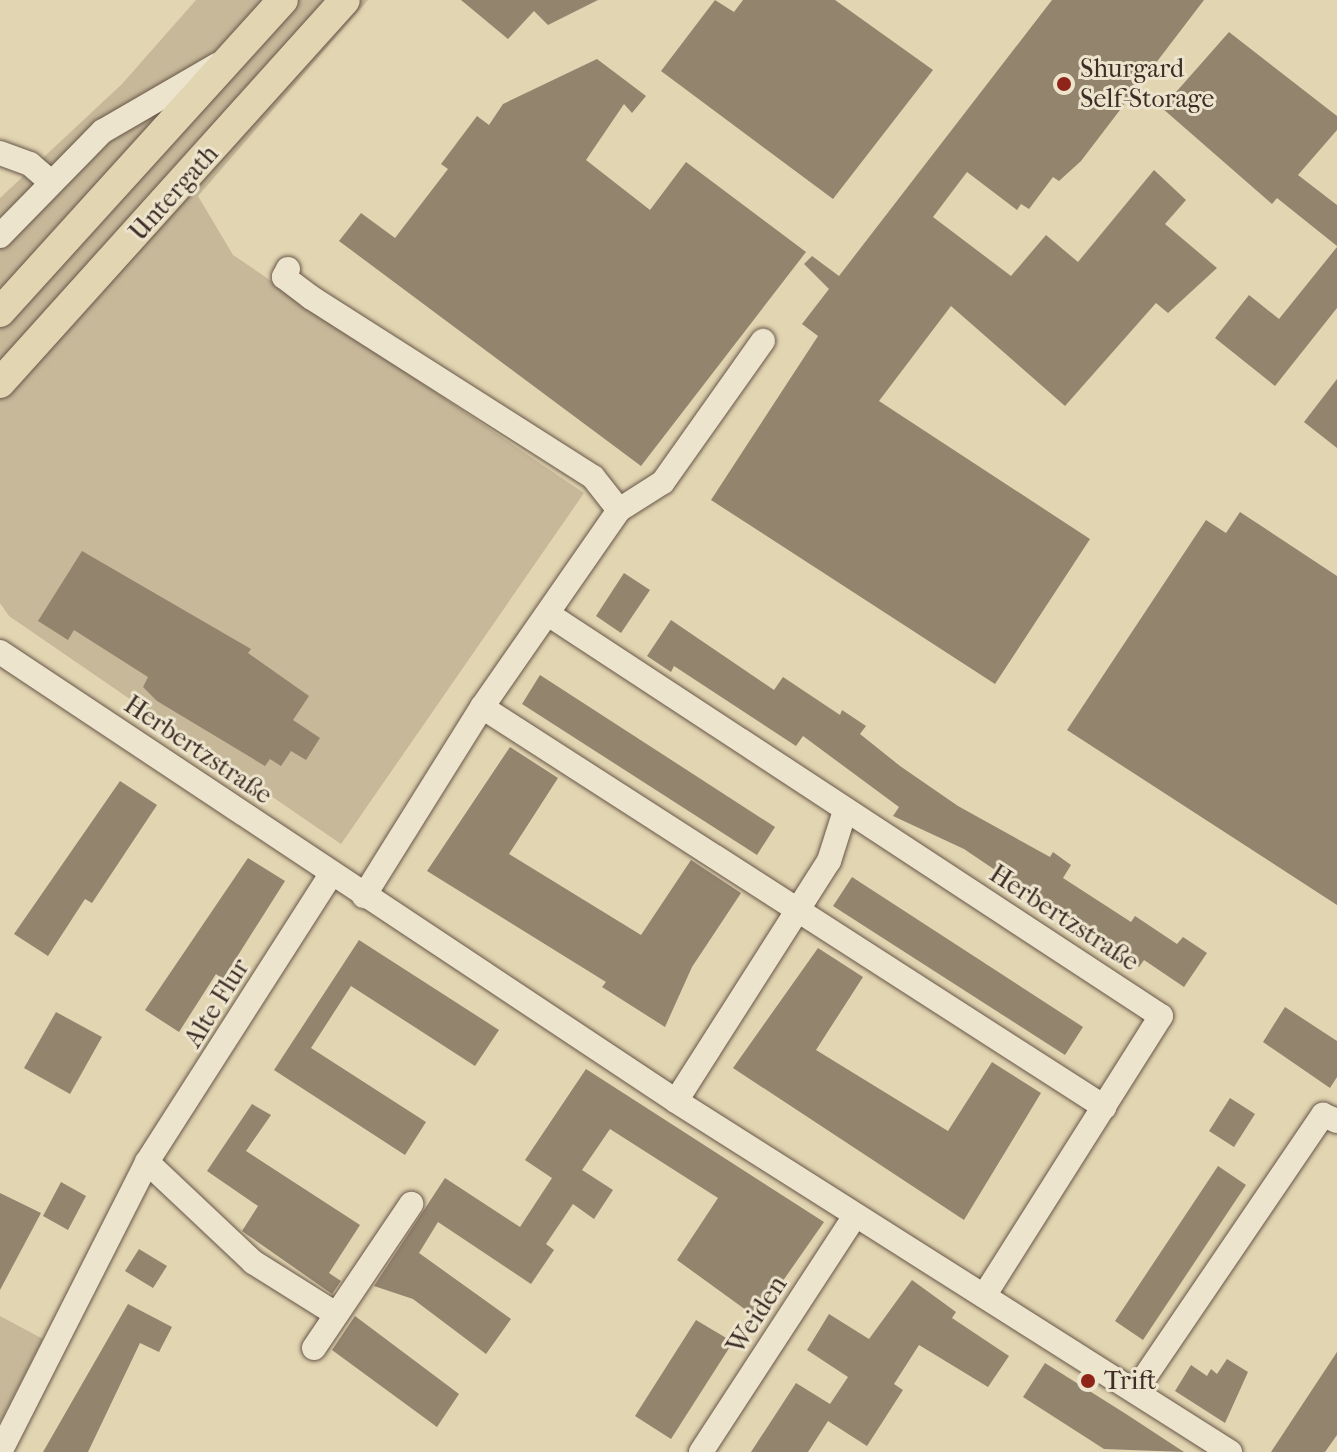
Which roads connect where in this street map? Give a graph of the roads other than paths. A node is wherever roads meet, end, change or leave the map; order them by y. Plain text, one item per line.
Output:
1 (283, 0) edge
2 (345, 0) edge
3 (237, 54) junction
4 (0, 153) edge
5 (51, 182) junction
6 (0, 236) edge
7 (288, 269) dead end
8 (0, 312) edge
9 (763, 341) dead end
10 (0, 383) edge
11 (619, 510) junction
12 (548, 614) junction
13 (0, 652) edge
14 (482, 707) junction
15 (845, 811) junction
16 (332, 873) junction
17 (364, 896) junction
18 (797, 907) junction
19 (676, 1101) junction
20 (1104, 1107) junction
21 (1337, 1121) edge
22 (147, 1162) junction
23 (411, 1204) dead end
24 (855, 1216) junction
25 (984, 1296) junction
26 (336, 1314) junction
27 (314, 1348) dead end
28 (1136, 1390) junction
29 (707, 1450) edge
30 (0, 1452) edge
31 (1230, 1452) edge

1 - 3 main road, Untergath
2 - 10 main road, Untergath
3 - 5 street
3 - 8 main road, Untergath
4 - 5 street
5 - 6 street
7 - 11 street
9 - 11 street
11 - 12 street
12 - 14 street
12 - 15 street, Herbertzstraße
13 - 16 street, Herbertzstraße
14 - 17 street
14 - 18 street
15 - 18 street
15 - 20 street, Herbertzstraße
16 - 17 street, Herbertzstraße
16 - 22 street, Alte Flur
17 - 19 street, Herbertzstraße
18 - 19 street
18 - 20 street
19 - 24 street, Herbertzstraße
20 - 25 street, Herbertzstraße
21 - 28 street
22 - 26 street
22 - 30 street, Alte Flur
23 - 26 street
24 - 25 street, Herbertzstraße
24 - 29 street, Weiden
25 - 28 street, Herbertzstraße
26 - 27 street
28 - 31 street, Herbertzstraße

